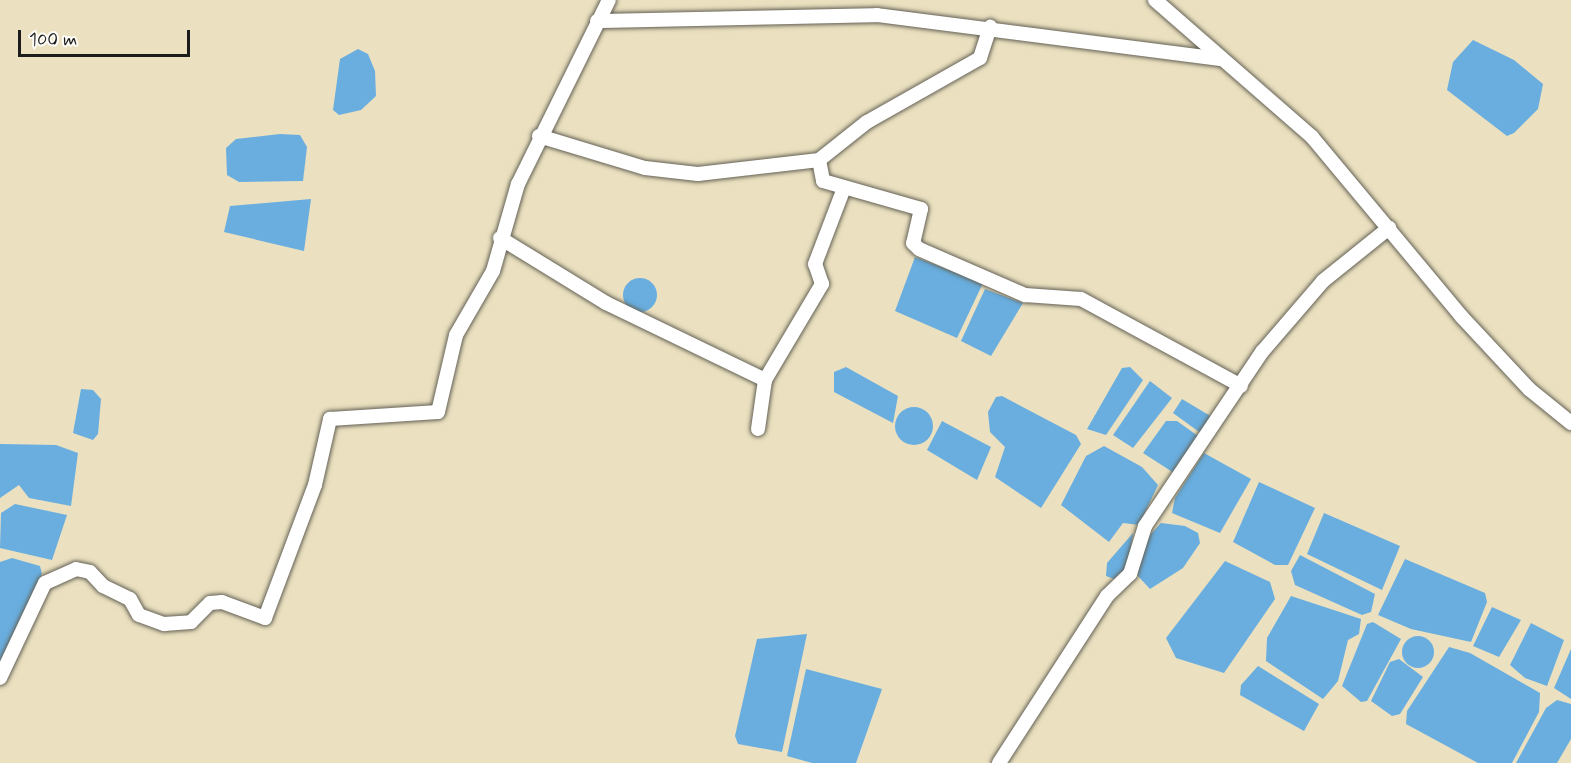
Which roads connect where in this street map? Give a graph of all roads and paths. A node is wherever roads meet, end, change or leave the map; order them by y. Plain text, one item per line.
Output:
1 (609, 0) edge
2 (1155, 0) edge
3 (597, 21) junction
4 (990, 27) junction
5 (1221, 59) junction
6 (539, 136) junction
7 (819, 160) junction
8 (844, 188) junction
9 (1389, 228) junction
10 (500, 238) junction
11 (765, 380) junction
12 (1241, 386) junction
13 (1571, 423) edge
14 (758, 429) dead end
15 (0, 678) edge
16 (999, 763) edge

1 - 3 street
2 - 5 street
3 - 4 street
3 - 6 street
4 - 5 street
4 - 7 street
5 - 9 street
6 - 7 street
6 - 10 street
7 - 8 street
8 - 11 street
8 - 12 street
9 - 12 street
9 - 13 street
10 - 11 street
10 - 15 street
11 - 14 street
12 - 16 street

